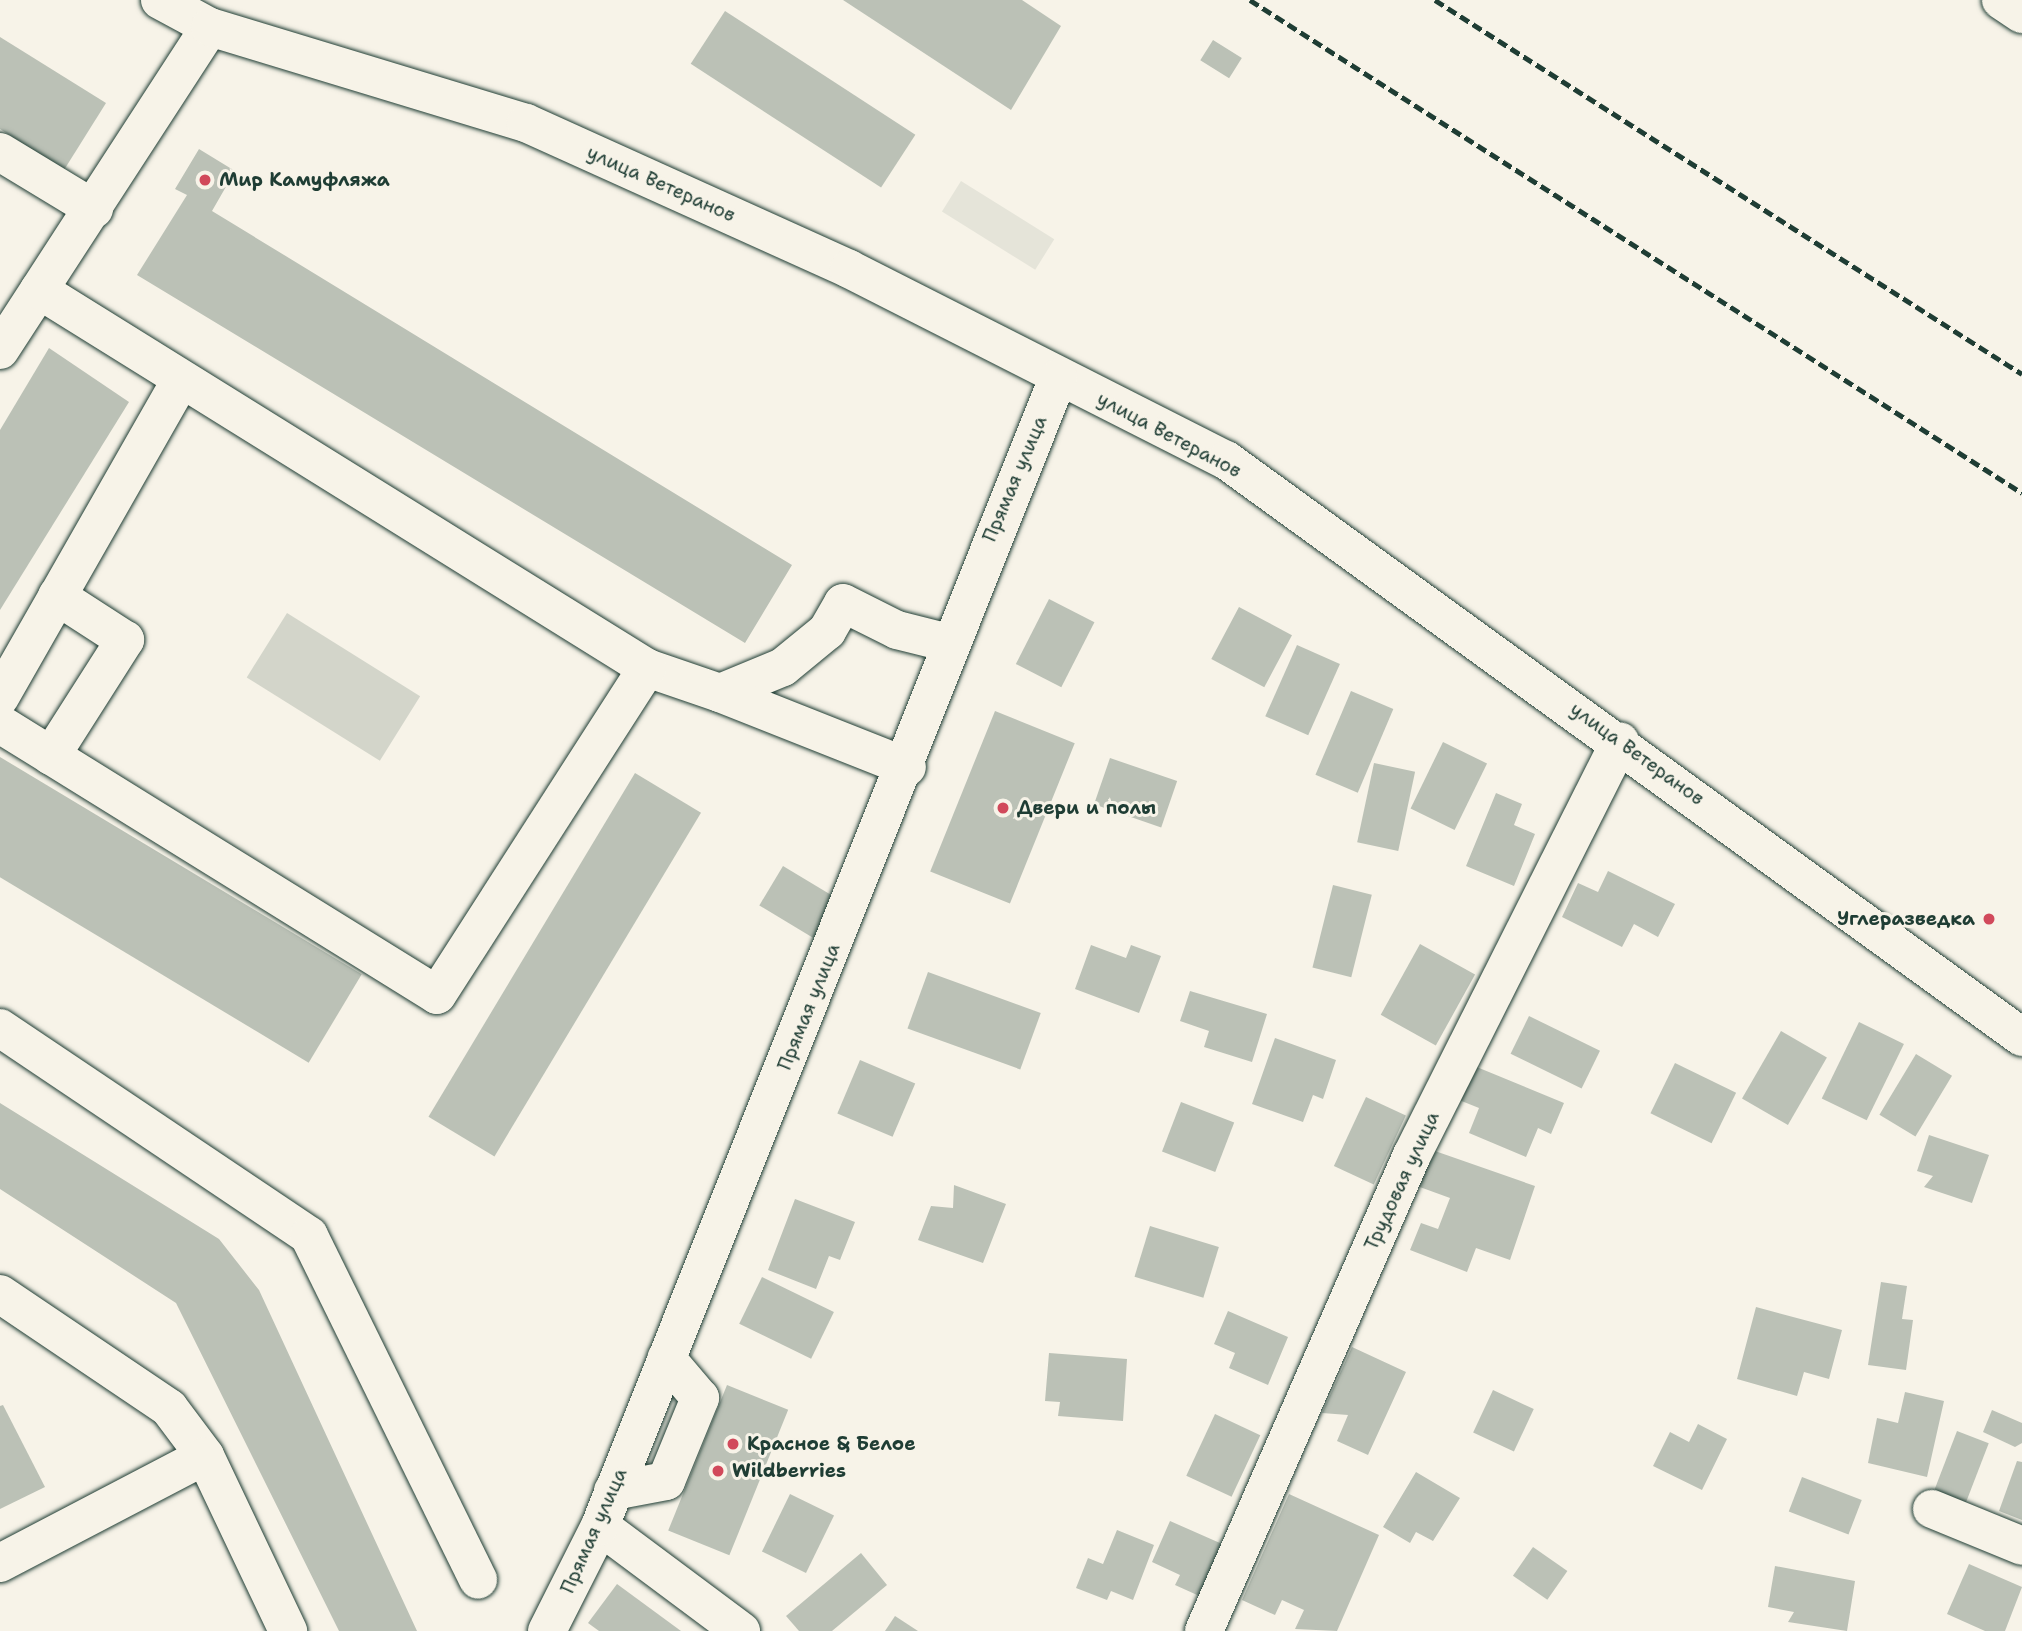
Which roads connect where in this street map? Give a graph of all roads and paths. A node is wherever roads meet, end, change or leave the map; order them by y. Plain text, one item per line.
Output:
1 (160, 0) edge
2 (2001, 0) edge
3 (2022, 14) edge
4 (210, 27) junction
5 (0, 152) edge
6 (94, 209) junction
7 (39, 289) junction
8 (0, 350) edge
9 (1058, 378) junction
10 (180, 382) junction
11 (57, 596) junction
12 (949, 643) junction
13 (647, 668) junction
14 (720, 693) junction
15 (0, 697) edge
16 (0, 724) edge
17 (1620, 741) junction
18 (51, 756) junction
19 (907, 767) junction
20 (0, 1028) edge
21 (2022, 1037) edge
22 (0, 1294) edge
23 (205, 1456) junction
24 (607, 1509) junction
25 (1932, 1509) dead end
26 (2022, 1546) edge
27 (0, 1563) edge
28 (478, 1580) dead end
29 (288, 1631) edge
30 (547, 1631) edge
31 (741, 1631) edge
32 (1204, 1631) edge

1 - 4 main road, улица Ветеранов
2 - 3 main road
4 - 6 main road
4 - 9 main road, улица Ветеранов
5 - 6 main road
6 - 7 main road
7 - 8 main road
7 - 10 main road
9 - 12 main road, Прямая улица
9 - 17 main road, улица Ветеранов
10 - 11 main road
10 - 13 main road
11 - 15 main road
11 - 18 main road
12 - 14 main road
12 - 19 main road, Прямая улица
13 - 14 main road
13 - 18 main road
14 - 19 main road
16 - 18 main road
17 - 21 main road, улица Ветеранов
17 - 32 main road, Трудовая улица
19 - 24 main road, Прямая улица
20 - 28 main road
22 - 23 main road
23 - 27 main road
23 - 29 main road
24 - 30 main road, Прямая улица
24 - 31 main road
25 - 26 main road

